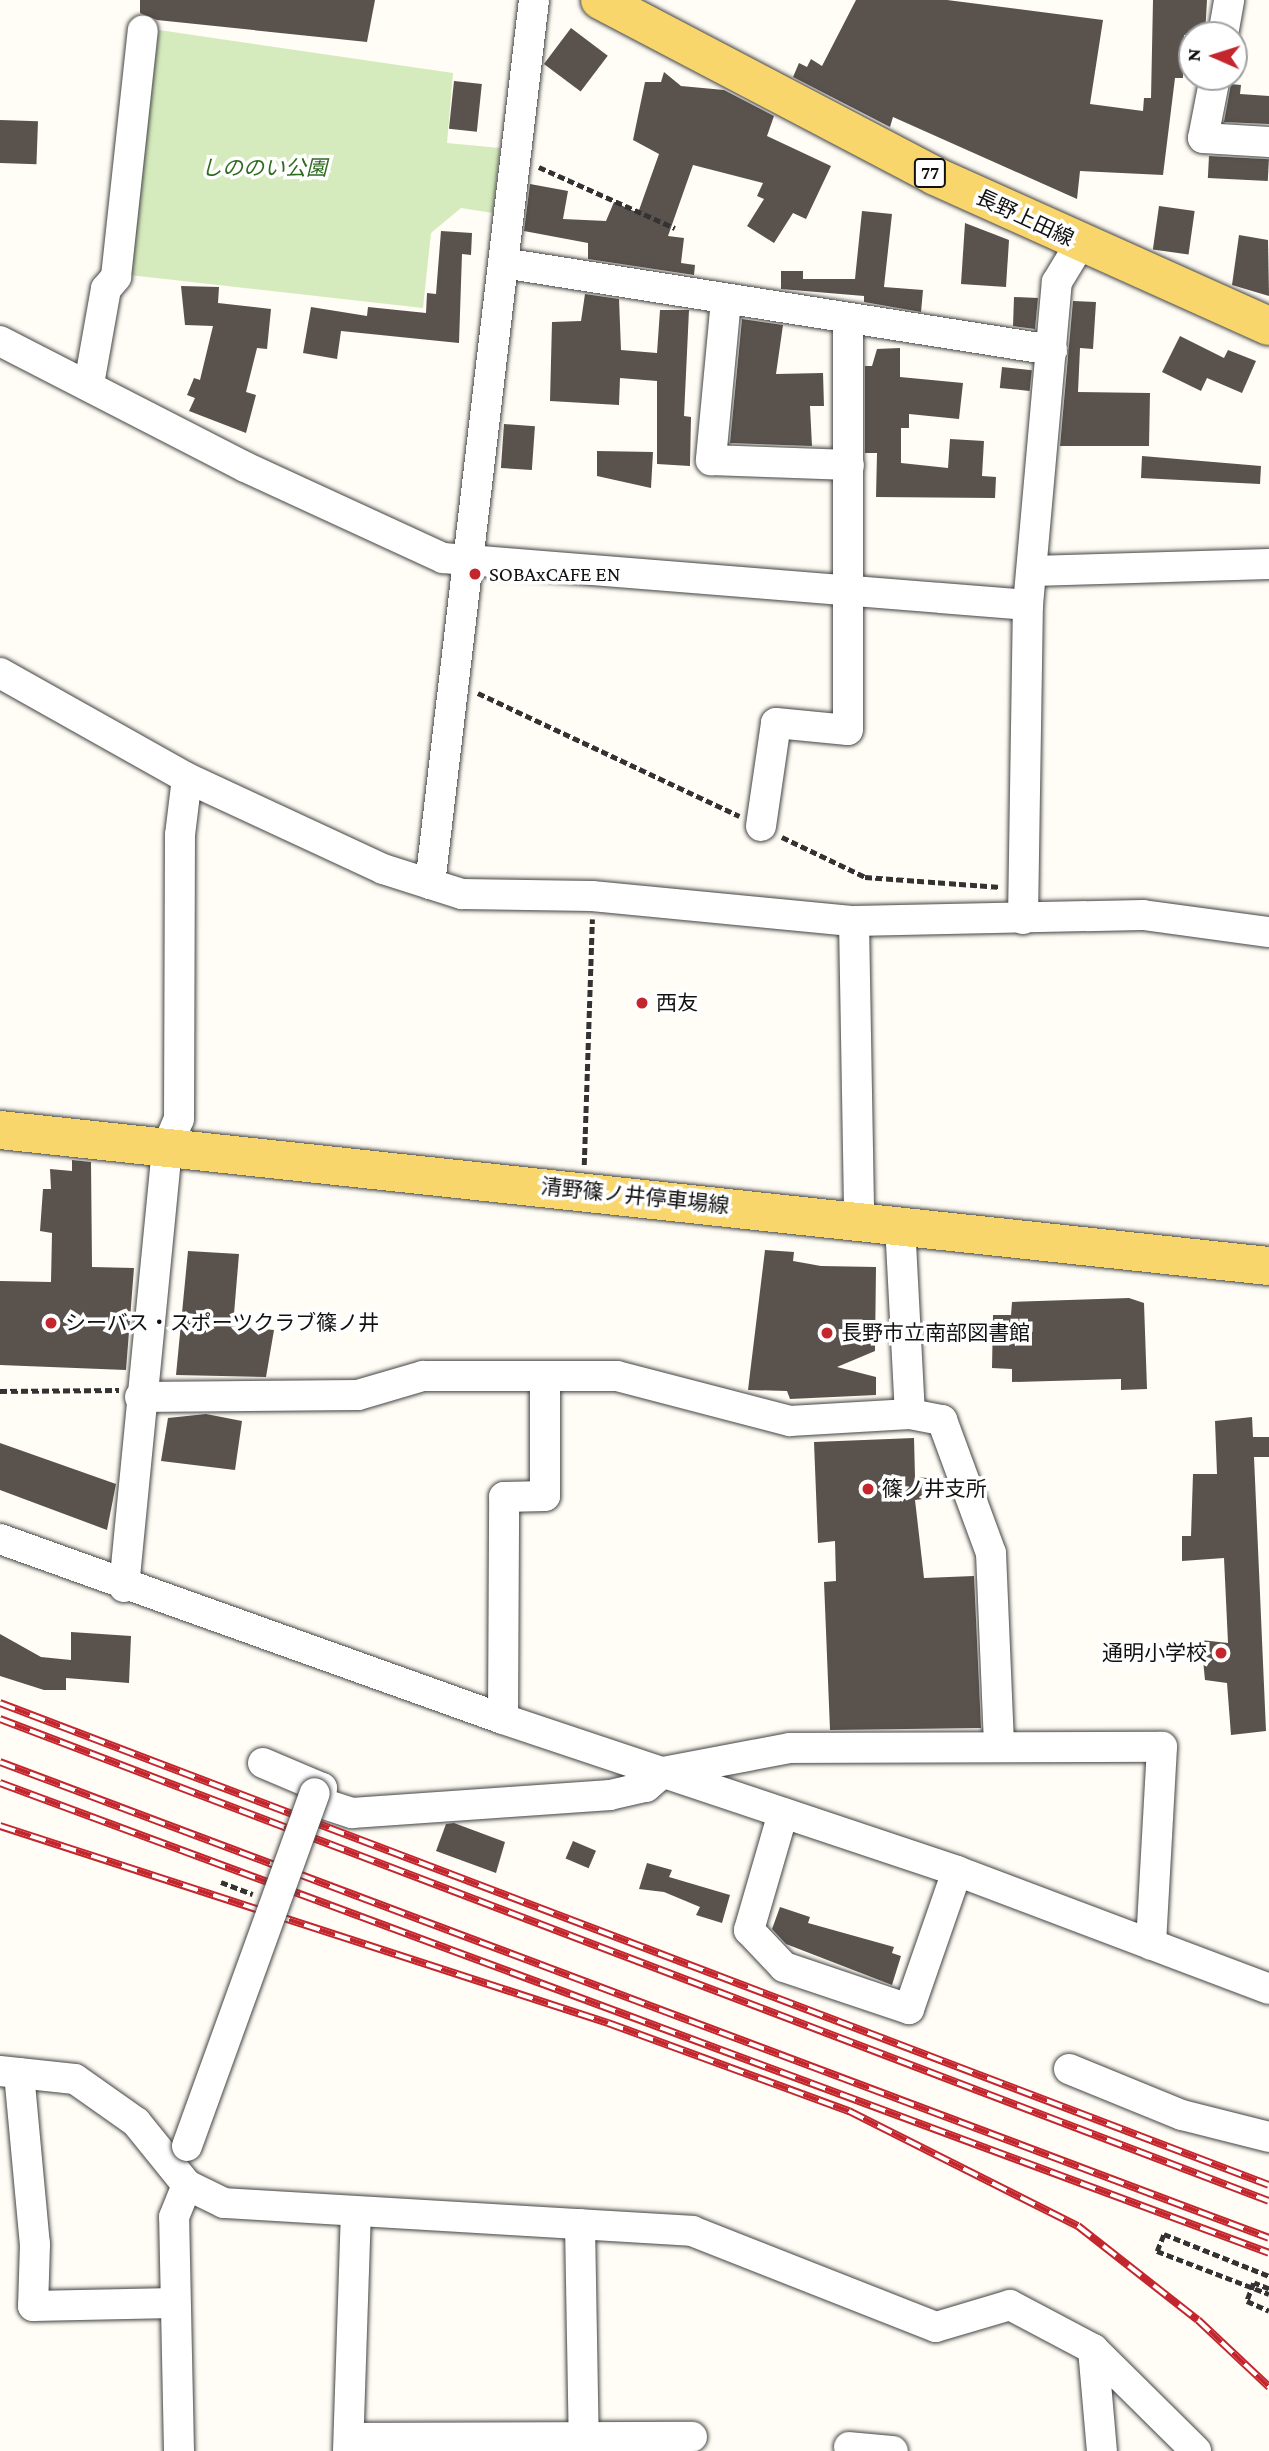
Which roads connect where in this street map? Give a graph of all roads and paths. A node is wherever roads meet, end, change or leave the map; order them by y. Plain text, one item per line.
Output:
1 (534, 0) edge
2 (600, 0) edge
3 (1229, 0) edge
4 (1225, 21) edge
5 (143, 30) dead end
6 (1211, 91) edge
7 (1269, 142) edge
8 (516, 156) junction
9 (675, 228) dead end
10 (1080, 244) junction
11 (503, 263) junction
12 (726, 300) junction
13 (848, 322) junction
14 (1269, 326) edge
15 (0, 341) edge
16 (1052, 350) junction
17 (89, 384) junction
18 (849, 465) junction
19 (465, 560) junction
20 (1269, 564) edge
21 (1033, 571) junction
22 (847, 590) junction
23 (1028, 605) junction
24 (0, 673) edge
25 (452, 681) junction
26 (187, 778) junction
27 (761, 827) junction
28 (430, 884) junction
29 (1022, 887) junction
30 (592, 896) junction
31 (1023, 919) junction
32 (854, 921) junction
33 (1269, 932) edge
34 (0, 1130) edge
35 (167, 1147) junction
36 (584, 1191) junction
37 (859, 1220) junction
38 (900, 1224) junction
39 (1269, 1266) edge
40 (545, 1380) junction
41 (0, 1391) edge
42 (140, 1394) junction
43 (910, 1414) junction
44 (0, 1539) edge
45 (124, 1587) junction
46 (503, 1719) junction
47 (999, 1746) junction
48 (263, 1763) dead end
49 (663, 1772) junction
50 (315, 1793) dead end
51 (783, 1812) junction
52 (957, 1871) junction
53 (221, 1882) dead end
54 (264, 1898) joint
55 (1151, 1945) junction
56 (1269, 1989) edge
57 (212, 2036) dead end
58 (1069, 2069) dead end
59 (10, 2072) edge
60 (1269, 2137) edge
61 (187, 2146) dead end
62 (187, 2185) junction
63 (14, 2187) edge
64 (355, 2212) junction
65 (580, 2224) junction
66 (1269, 2276) edge
67 (1269, 2291) edge
68 (174, 2304) junction
69 (1269, 2311) edge
70 (1093, 2349) junction
71 (692, 2437) dead end
72 (583, 2443) edge
73 (349, 2444) edge
74 (849, 2446) dead end
75 (179, 2451) edge
76 (893, 2451) edge
77 (1102, 2451) edge
78 (1196, 2451) edge

1 - 8 street
2 - 10 main road, 長野上田線 / 77
3 - 4 street
5 - 17 street
6 - 7 street
8 - 9 path
8 - 11 street
10 - 14 main road, 長野上田線 / 77
10 - 16 street
11 - 12 street
11 - 19 street
12 - 13 street
12 - 18 street
13 - 16 street
13 - 18 street
15 - 17 street
16 - 21 street
17 - 19 street
18 - 22 street
19 - 22 street
19 - 25 street
20 - 21 street
21 - 23 street
22 - 23 street
22 - 27 street
23 - 29 street
24 - 26 street
25 - 27 path
25 - 28 street
26 - 28 street
26 - 35 street
27 - 29 path
28 - 30 street
29 - 31 street
30 - 32 street
30 - 36 path
31 - 32 street
31 - 33 street
32 - 37 street
34 - 35 main road, 清野篠ノ井停車場線
35 - 36 main road, 清野篠ノ井停車場線
35 - 42 street
36 - 37 main road, 清野篠ノ井停車場線
37 - 38 main road, 清野篠ノ井停車場線
38 - 39 main road, 清野篠ノ井停車場線
38 - 43 street
40 - 42 street
40 - 43 street
40 - 46 street
41 - 42 path
42 - 45 street
43 - 47 street
44 - 45 street
45 - 46 street
46 - 49 street
47 - 49 street
47 - 55 street
48 - 49 street
49 - 51 street
50 - 61 street, bridge
51 - 52 street
51 - 52 street
52 - 55 street
53 - 54 path
54 - 57 street
55 - 56 street
58 - 60 street
59 - 62 street
59 - 63 street
62 - 64 street
62 - 68 street
63 - 68 street
64 - 65 street
64 - 73 street
65 - 70 street
65 - 72 street
66 - 67 path, bridge
67 - 69 path, bridge
68 - 75 street
70 - 77 street
70 - 78 street
71 - 72 street
72 - 73 street
74 - 76 street

